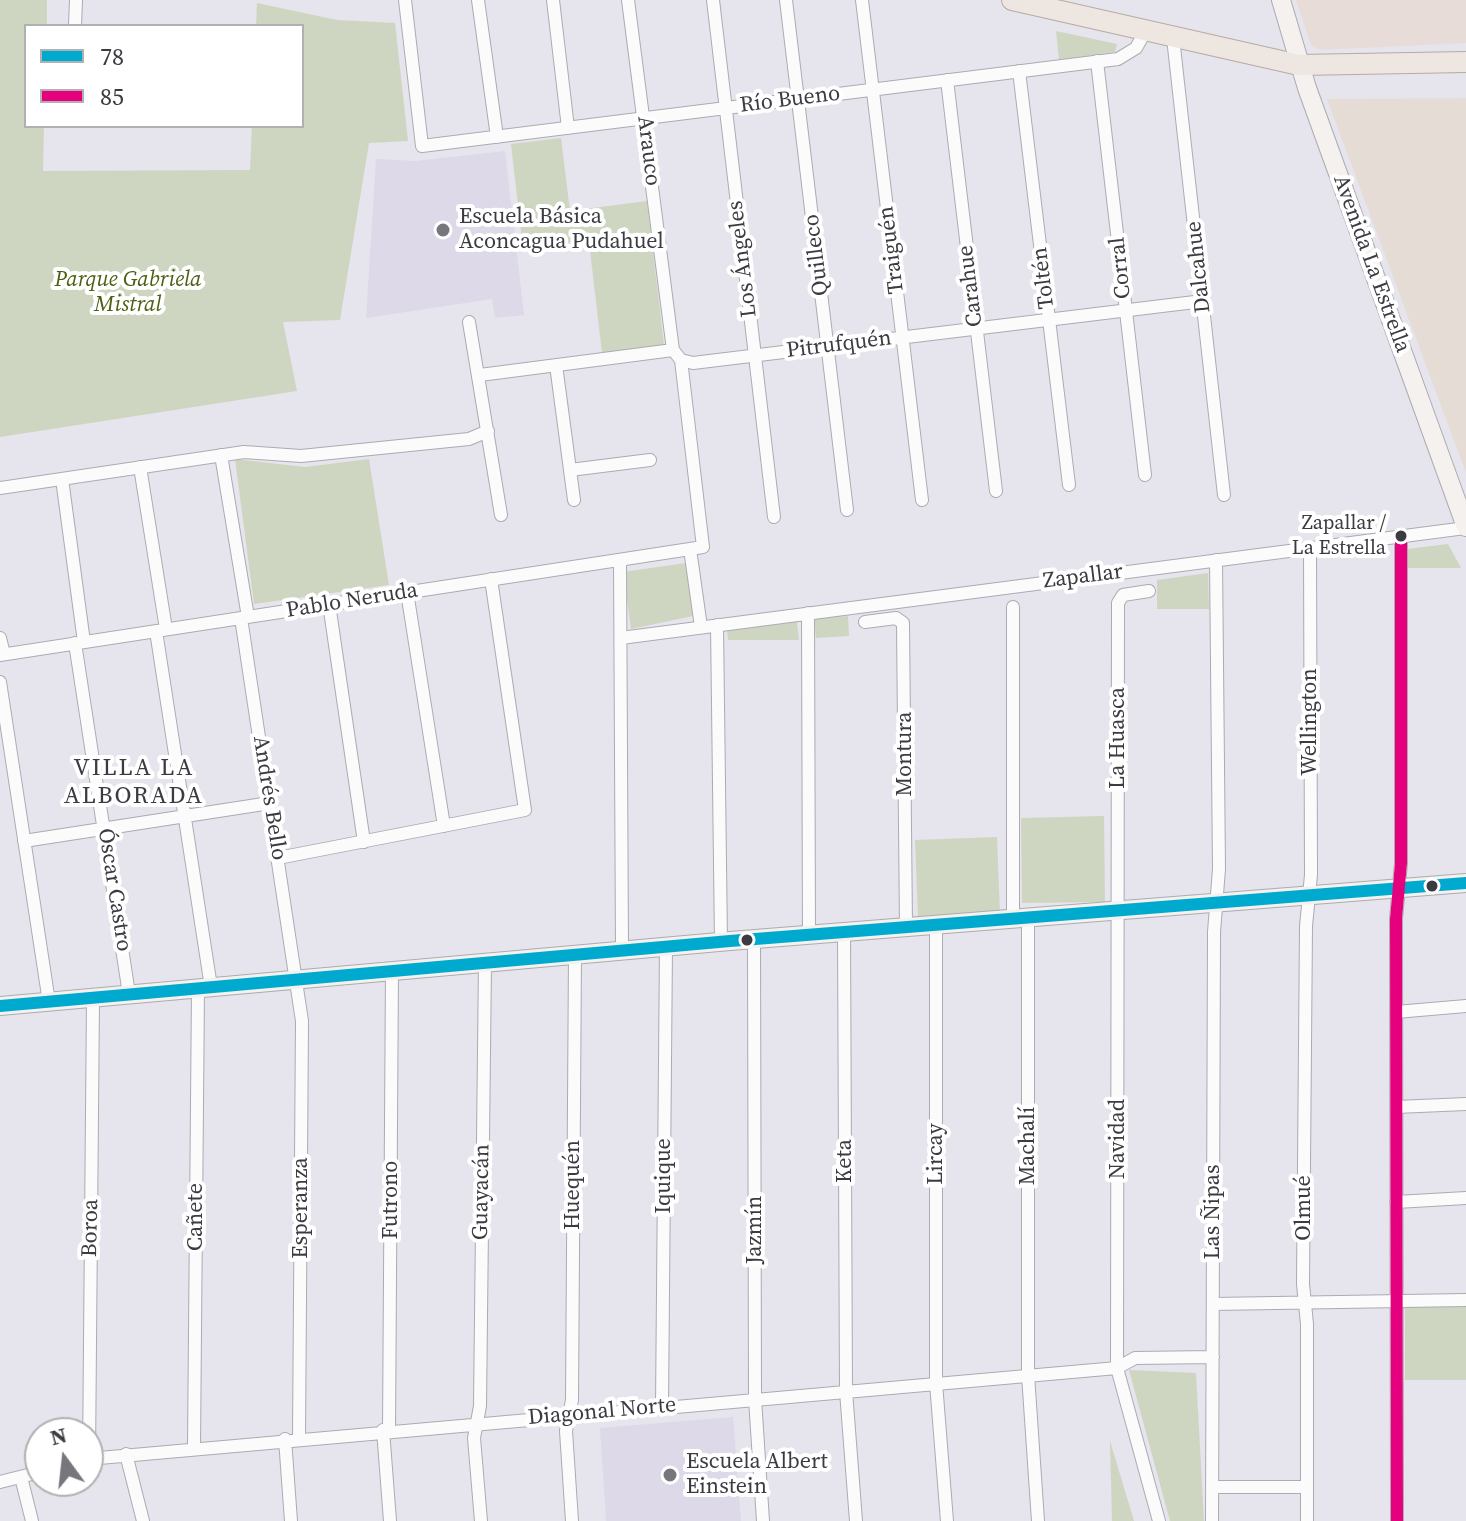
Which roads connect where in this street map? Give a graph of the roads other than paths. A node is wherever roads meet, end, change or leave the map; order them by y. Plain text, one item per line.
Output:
1 (76, 0) edge
2 (405, 0) edge
3 (478, 0) edge
4 (553, 0) edge
5 (628, 0) edge
6 (713, 0) edge
7 (786, 0) edge
8 (862, 0) edge
9 (1012, 0) edge
10 (1281, 0) edge
11 (75, 24) edge
12 (1145, 32) junction
13 (1173, 38) junction
14 (1097, 61) junction
15 (1466, 62) edge
16 (1299, 65) junction
17 (1019, 71) junction
18 (947, 80) junction
19 (873, 89) junction
20 (798, 99) junction
21 (725, 108) junction
22 (644, 118) junction
23 (568, 128) junction
24 (497, 137) junction
25 (1203, 301) junction
26 (1125, 310) junction
27 (1049, 319) junction
28 (469, 322) dead end
29 (976, 328) junction
30 (902, 337) junction
31 (828, 346) junction
32 (677, 355) junction
33 (755, 355) junction
34 (556, 365) junction
35 (480, 375) junction
36 (488, 431) junction
37 (221, 455) junction
38 (650, 460) dead end
39 (140, 467) junction
40 (570, 470) junction
41 (1145, 475) dead end
42 (62, 479) junction
43 (1069, 485) dead end
44 (0, 488) edge
45 (996, 491) dead end
46 (1224, 495) dead end
47 (574, 500) dead end
48 (922, 500) dead end
49 (847, 510) dead end
50 (501, 515) dead end
51 (774, 517) dead end
52 (1464, 518) edge
53 (1401, 536) junction
54 (697, 548) junction
55 (1310, 548) junction
56 (620, 560) junction
57 (1216, 560) junction
58 (491, 579) junction
59 (1149, 591) dead end
60 (407, 592) junction
61 (329, 604) junction
62 (1013, 607) dead end
63 (808, 613) junction
64 (244, 617) junction
65 (865, 622) dead end
66 (717, 625) junction
67 (701, 627) junction
68 (161, 630) junction
69 (0, 638) edge
70 (621, 638) junction
71 (80, 643) junction
72 (2, 655) edge
73 (0, 682) edge
74 (270, 803) junction
75 (185, 816) junction
76 (444, 826) junction
77 (104, 829) junction
78 (24, 841) junction
79 (364, 842) junction
80 (278, 858) junction
81 (1466, 883) edge
82 (1398, 889) junction
83 (1309, 895) junction
84 (1217, 902) junction
85 (1117, 910) junction
86 (1020, 918) junction
87 (936, 925) junction
88 (906, 927) junction
89 (844, 932) junction
90 (809, 935) junction
91 (754, 939) junction
92 (721, 942) junction
93 (666, 946) junction
94 (622, 950) junction
95 (575, 954) junction
96 (485, 962) junction
97 (392, 970) junction
98 (297, 979) junction
99 (204, 987) junction
100 (129, 994) junction
101 (93, 998) junction
102 (49, 1002) junction
103 (0, 1006) edge
104 (1466, 1006) edge
105 (1396, 1012) junction
106 (1466, 1104) edge
107 (1396, 1107) junction
108 (1466, 1198) edge
109 (1396, 1202) junction
110 (1466, 1300) edge
111 (1396, 1301) junction
112 (1305, 1303) junction
113 (1213, 1304) junction
114 (1213, 1357) junction
115 (1117, 1368) junction
116 (1028, 1375) junction
117 (936, 1383) junction
118 (846, 1391) junction
119 (755, 1399) junction
120 (662, 1406) junction
121 (569, 1414) junction
122 (88, 1417) edge
123 (477, 1422) junction
124 (386, 1430) junction
125 (299, 1437) junction
126 (285, 1439) junction
127 (194, 1446) junction
128 (126, 1454) junction
129 (104, 1456) edge
130 (24, 1476) edge
131 (21, 1477) junction
132 (0, 1482) edge
133 (1212, 1487) junction
134 (1307, 1487) junction
135 (32, 1521) edge
136 (143, 1521) edge
137 (291, 1521) edge
138 (390, 1521) edge
139 (481, 1521) edge
140 (572, 1521) edge
141 (763, 1521) edge
142 (856, 1521) edge
143 (947, 1521) edge
144 (1038, 1521) edge
145 (1159, 1521) edge
146 (1212, 1521) edge
147 (1307, 1521) edge
148 (1397, 1521) edge

1 - 11 street
2 - 24 street, Río Bueno
3 - 24 street
4 - 23 street
5 - 22 street, Arauco
6 - 21 street, Los Ángeles
7 - 20 street, Quilleco
8 - 19 street, Traiguén
9 - 12 main road
10 - 16 street, Avenida La Estrella
12 - 13 main road
12 - 14 street, Río Bueno
13 - 16 main road
13 - 25 street, Dalcahue
14 - 17 street, Río Bueno
14 - 26 street, Corral
15 - 16 main road
16 - 52 street, Avenida La Estrella
17 - 18 street, Río Bueno
17 - 27 street, Toltén
18 - 19 street, Río Bueno
18 - 29 street, Carahue
19 - 20 street, Río Bueno
19 - 30 street, Traiguén
20 - 21 street, Río Bueno
20 - 31 street, Quilleco
21 - 22 street, Río Bueno
21 - 33 street, Los Ángeles
22 - 23 street, Río Bueno
22 - 32 street, Arauco
23 - 24 street, Río Bueno
25 - 26 street, Pitrufquén
25 - 46 street, Dalcahue
26 - 27 street, Pitrufquén
26 - 41 street, Corral
27 - 29 street, Pitrufquén
27 - 43 street, Toltén
28 - 35 street
29 - 30 street, Pitrufquén
29 - 45 street, Carahue
30 - 31 street, Pitrufquén
30 - 48 street, Traiguén
31 - 33 street, Pitrufquén
31 - 49 street, Quilleco
32 - 33 street, Pitrufquén
32 - 34 street, Pitrufquén
32 - 54 street, Arauco
33 - 51 street, Los Ángeles
34 - 35 street, Pitrufquén
34 - 40 street
35 - 36 street
36 - 37 street
36 - 50 street
37 - 39 street
37 - 64 street, Andrés Bello
38 - 40 street
39 - 42 street
39 - 68 street, Cañete
40 - 47 street
42 - 44 street
42 - 71 street, Óscar Castro
52 - 53 street, Zapallar
53 - 55 street, Zapallar
53 - 82 street
54 - 56 street, Pablo Neruda
54 - 67 street
55 - 57 street, Zapallar
55 - 83 street, Wellington
56 - 58 street, Pablo Neruda
56 - 70 street
57 - 63 street, Zapallar
57 - 84 street, Las Ñipas
58 - 60 street, Pablo Neruda
58 - 76 street
59 - 85 street, La Huasca
60 - 61 street, Pablo Neruda
60 - 76 street
61 - 64 street, Pablo Neruda
61 - 79 street
62 - 86 street, Machalí
63 - 66 street, Zapallar
63 - 90 street
64 - 68 street, Pablo Neruda
64 - 74 street, Andrés Bello
65 - 88 street, Montura
66 - 67 street, Zapallar
66 - 92 street
67 - 70 street, Zapallar
68 - 71 street, Pablo Neruda
68 - 75 street, Cañete
69 - 72 street
70 - 94 street
71 - 72 street, Pablo Neruda
71 - 77 street, Óscar Castro
73 - 78 street
74 - 75 street
74 - 80 street, Andrés Bello
75 - 77 street
75 - 99 street, Cañete
76 - 79 street
77 - 78 street
77 - 100 street, Óscar Castro
78 - 102 street
79 - 80 street
80 - 98 street, Andrés Bello
81 - 82 street
82 - 83 street
82 - 105 street
83 - 84 street
83 - 112 street, Olmué
84 - 85 street
84 - 113 street, Las Ñipas
85 - 86 street
85 - 115 street, Navidad
86 - 87 street
86 - 116 street, Machalí
87 - 88 street
87 - 117 street, Lircay
88 - 89 street
89 - 90 street
89 - 118 street, Keta
90 - 91 street
91 - 92 street
91 - 119 street, Jazmín
92 - 93 street
93 - 94 street
93 - 120 street, Iquique
94 - 95 street
95 - 96 street
95 - 121 street, Huequén
96 - 97 street
96 - 123 street, Guayacán
97 - 98 street
97 - 124 street, Futrono
98 - 99 street
98 - 125 street, Esperanza
99 - 100 street
99 - 127 street, Cañete
100 - 101 street
101 - 102 street
101 - 122 street, Boroa
102 - 103 street
104 - 105 street
105 - 107 street
106 - 107 street
107 - 109 street
108 - 109 street
109 - 111 street
110 - 111 street
111 - 112 street
111 - 148 street
112 - 113 street
112 - 134 street, Olmué
113 - 114 street, Las Ñipas
114 - 115 street, Diagonal Norte
114 - 133 street, Las Ñipas
115 - 116 street, Diagonal Norte
115 - 145 street
116 - 117 street, Diagonal Norte
116 - 144 street, Machalí
117 - 118 street, Diagonal Norte
117 - 143 street, Lircay
118 - 119 street, Diagonal Norte
118 - 142 street, Keta
119 - 120 street, Diagonal Norte
119 - 141 street, Jazmín
120 - 121 street, Diagonal Norte
121 - 123 street, Diagonal Norte
121 - 140 street, Huequén
123 - 124 street, Diagonal Norte
123 - 139 street, Guayacán
124 - 125 street, Diagonal Norte
124 - 138 street, Futrono
125 - 126 street, Diagonal Norte
126 - 127 street, Diagonal Norte
126 - 137 street
127 - 128 street, Diagonal Norte
128 - 129 street, Diagonal Norte
128 - 136 street
130 - 131 street
131 - 132 street
131 - 135 street
133 - 134 street
133 - 146 street, Las Ñipas
134 - 147 street, Olmué

